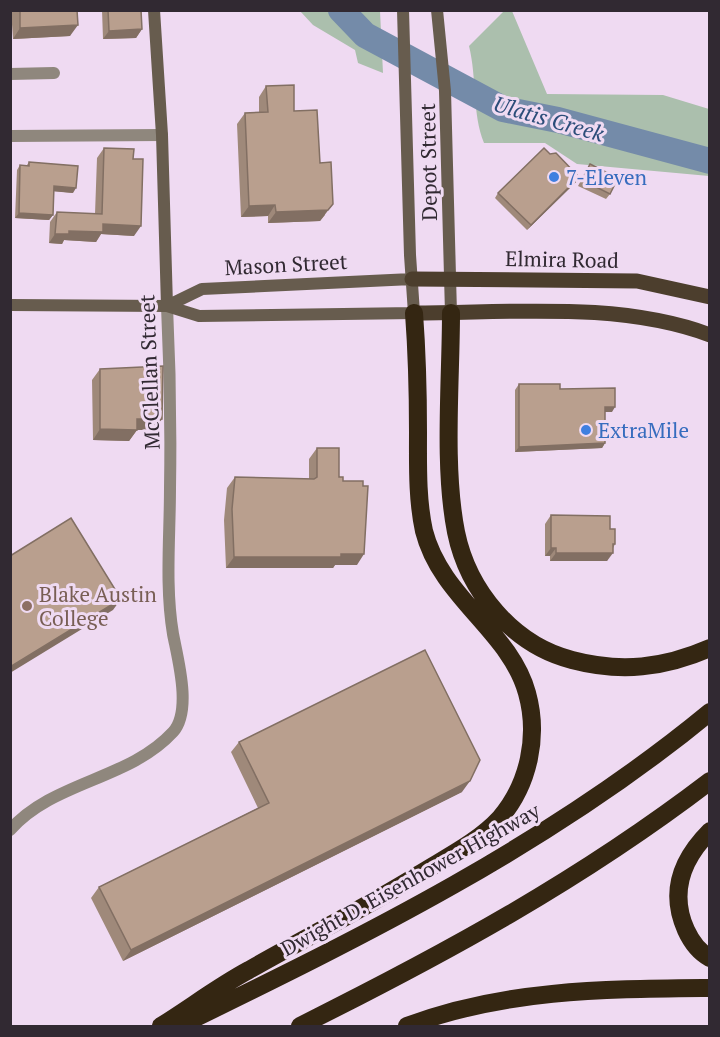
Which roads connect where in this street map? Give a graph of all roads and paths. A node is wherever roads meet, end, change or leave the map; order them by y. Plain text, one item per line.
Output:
1 (154, 10) edge
2 (404, 10) edge
3 (437, 10) edge
4 (54, 73) dead end
5 (10, 74) edge
6 (162, 135) junction
7 (10, 136) edge
8 (412, 279) junction
9 (450, 279) junction
10 (710, 297) edge
11 (10, 305) edge
12 (166, 306) junction
13 (451, 313) junction
14 (414, 314) junction
15 (710, 335) edge
16 (710, 648) edge
17 (710, 712) edge
18 (710, 781) edge
19 (10, 830) edge
20 (710, 831) edge
21 (710, 958) edge
22 (710, 988) edge
23 (161, 1026) edge
24 (179, 1026) edge
25 (300, 1026) edge
26 (407, 1026) edge

1 - 6 main road, McClellan Street
2 - 8 main road, Depot Street
3 - 9 main road, Depot Street
4 - 5 street
6 - 7 street
6 - 12 main road, McClellan Street
8 - 9 main road, Elmira Road
8 - 12 main road, Mason Street
8 - 14 main road, Depot Street
9 - 10 main road, Elmira Road
9 - 13 main road, Depot Street
11 - 12 main road, Mason Street
12 - 14 main road, Mason Street
12 - 19 street, McClellan Street
13 - 14 main road
13 - 15 main road
13 - 16 highway
14 - 23 highway
17 - 24 highway, Dwight D. Eisenhower Highway
18 - 25 highway
20 - 21 highway
22 - 26 highway

